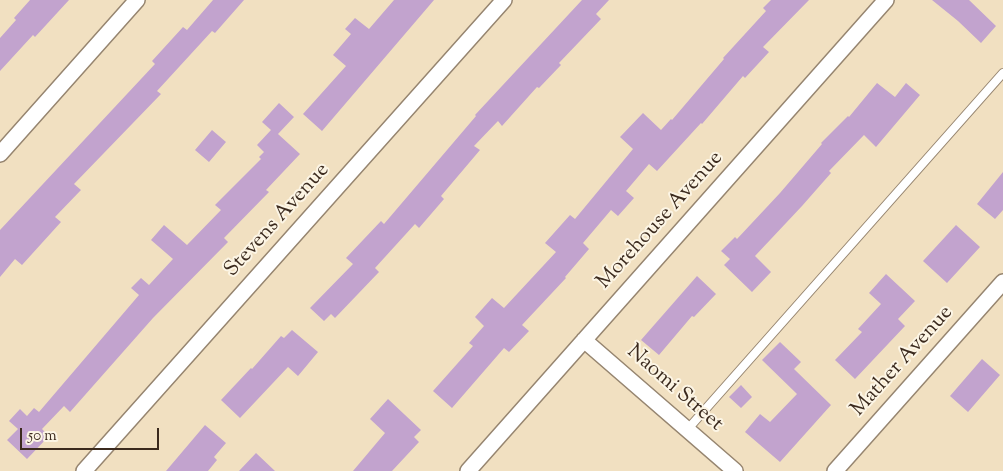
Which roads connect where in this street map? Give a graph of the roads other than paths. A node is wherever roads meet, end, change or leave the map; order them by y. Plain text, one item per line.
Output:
1 (137, 0) edge
2 (504, 0) edge
3 (886, 0) edge
4 (1003, 73) edge
5 (0, 154) edge
6 (1003, 282) edge
7 (584, 340) junction
8 (687, 430) junction
9 (472, 469) edge
10 (84, 471) edge
11 (736, 471) edge
12 (834, 471) edge

1 - 5 street
2 - 10 street, Stevens Avenue
3 - 7 street, Morehouse Avenue
4 - 8 lane
6 - 12 street, Mather Avenue
7 - 8 street, Naomi Street
7 - 9 street, Morehouse Avenue
8 - 11 street, Naomi Street

